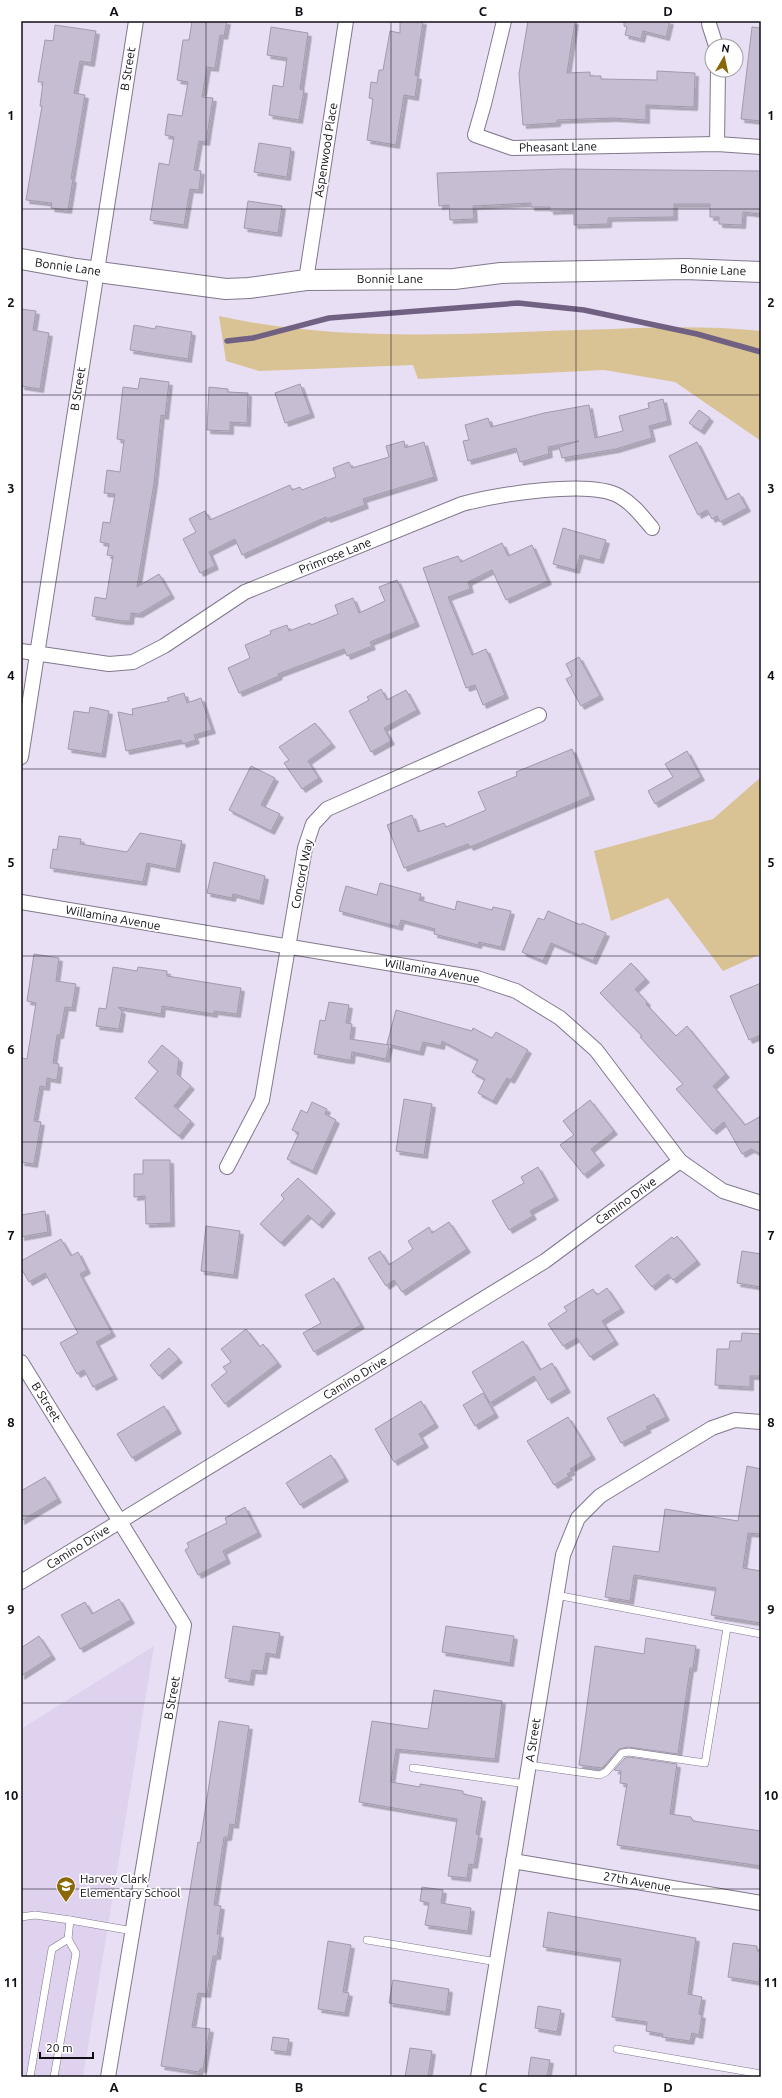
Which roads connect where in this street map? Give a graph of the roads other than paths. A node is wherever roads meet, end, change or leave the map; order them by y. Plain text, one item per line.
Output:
1 (136, 21) edge
2 (346, 21) edge
3 (504, 21) edge
4 (709, 24) dead end
5 (713, 38) edge
6 (718, 78) edge
7 (718, 144) junction
8 (761, 147) edge
9 (21, 259) edge
10 (97, 271) junction
11 (761, 272) edge
12 (306, 280) junction
13 (652, 528) dead end
14 (21, 650) edge
15 (38, 653) junction
16 (539, 716) dead end
17 (21, 757) edge
18 (21, 902) edge
19 (289, 948) junction
20 (680, 1161) junction
21 (227, 1167) dead end
22 (761, 1203) edge
23 (21, 1362) edge
24 (761, 1422) edge
25 (120, 1521) junction
26 (21, 1582) edge
27 (556, 1595) junction
28 (726, 1628) junction
29 (761, 1634) edge
30 (529, 1765) junction
31 (413, 1768) dead end
32 (526, 1784) junction
33 (513, 1861) junction
34 (761, 1903) edge
35 (21, 1917) edge
36 (70, 1920) junction
37 (133, 1931) junction
38 (68, 1939) junction
39 (367, 1940) dead end
40 (497, 1962) junction
41 (617, 2049) dead end
42 (761, 2074) edge
43 (30, 2077) edge
44 (54, 2077) edge
45 (108, 2077) edge
46 (478, 2077) edge

1 - 10 street, B Street
2 - 12 street, Aspenwood Place
3 - 7 street, Pheasant Lane
4 - 5 street
6 - 7 street
7 - 8 street, Pheasant Lane
9 - 10 street, Bonnie Lane
10 - 12 street, Bonnie Lane
10 - 15 street, B Street
11 - 12 street, Bonnie Lane
13 - 15 street, Primrose Lane
14 - 15 street, Primrose Lane
15 - 17 street, B Street
16 - 19 street, Concord Way
18 - 19 street, Willamina Avenue
19 - 20 street, Willamina Avenue
19 - 21 street, Concord Way
20 - 22 street, Willamina Avenue
20 - 25 street, Camino Drive
23 - 25 street, B Street
24 - 27 street, A Street
25 - 26 street, Camino Drive
25 - 37 street, B Street
27 - 28 lane
27 - 30 street, A Street
28 - 29 lane
28 - 30 lane
30 - 32 street, A Street
31 - 32 lane
32 - 33 street, A Street
33 - 34 street, 27th Avenue
33 - 40 street, A Street
35 - 36 lane
36 - 37 lane
36 - 38 lane
37 - 45 street, B Street
38 - 43 lane
38 - 44 lane
39 - 40 lane
40 - 46 street, A Street
41 - 42 lane

